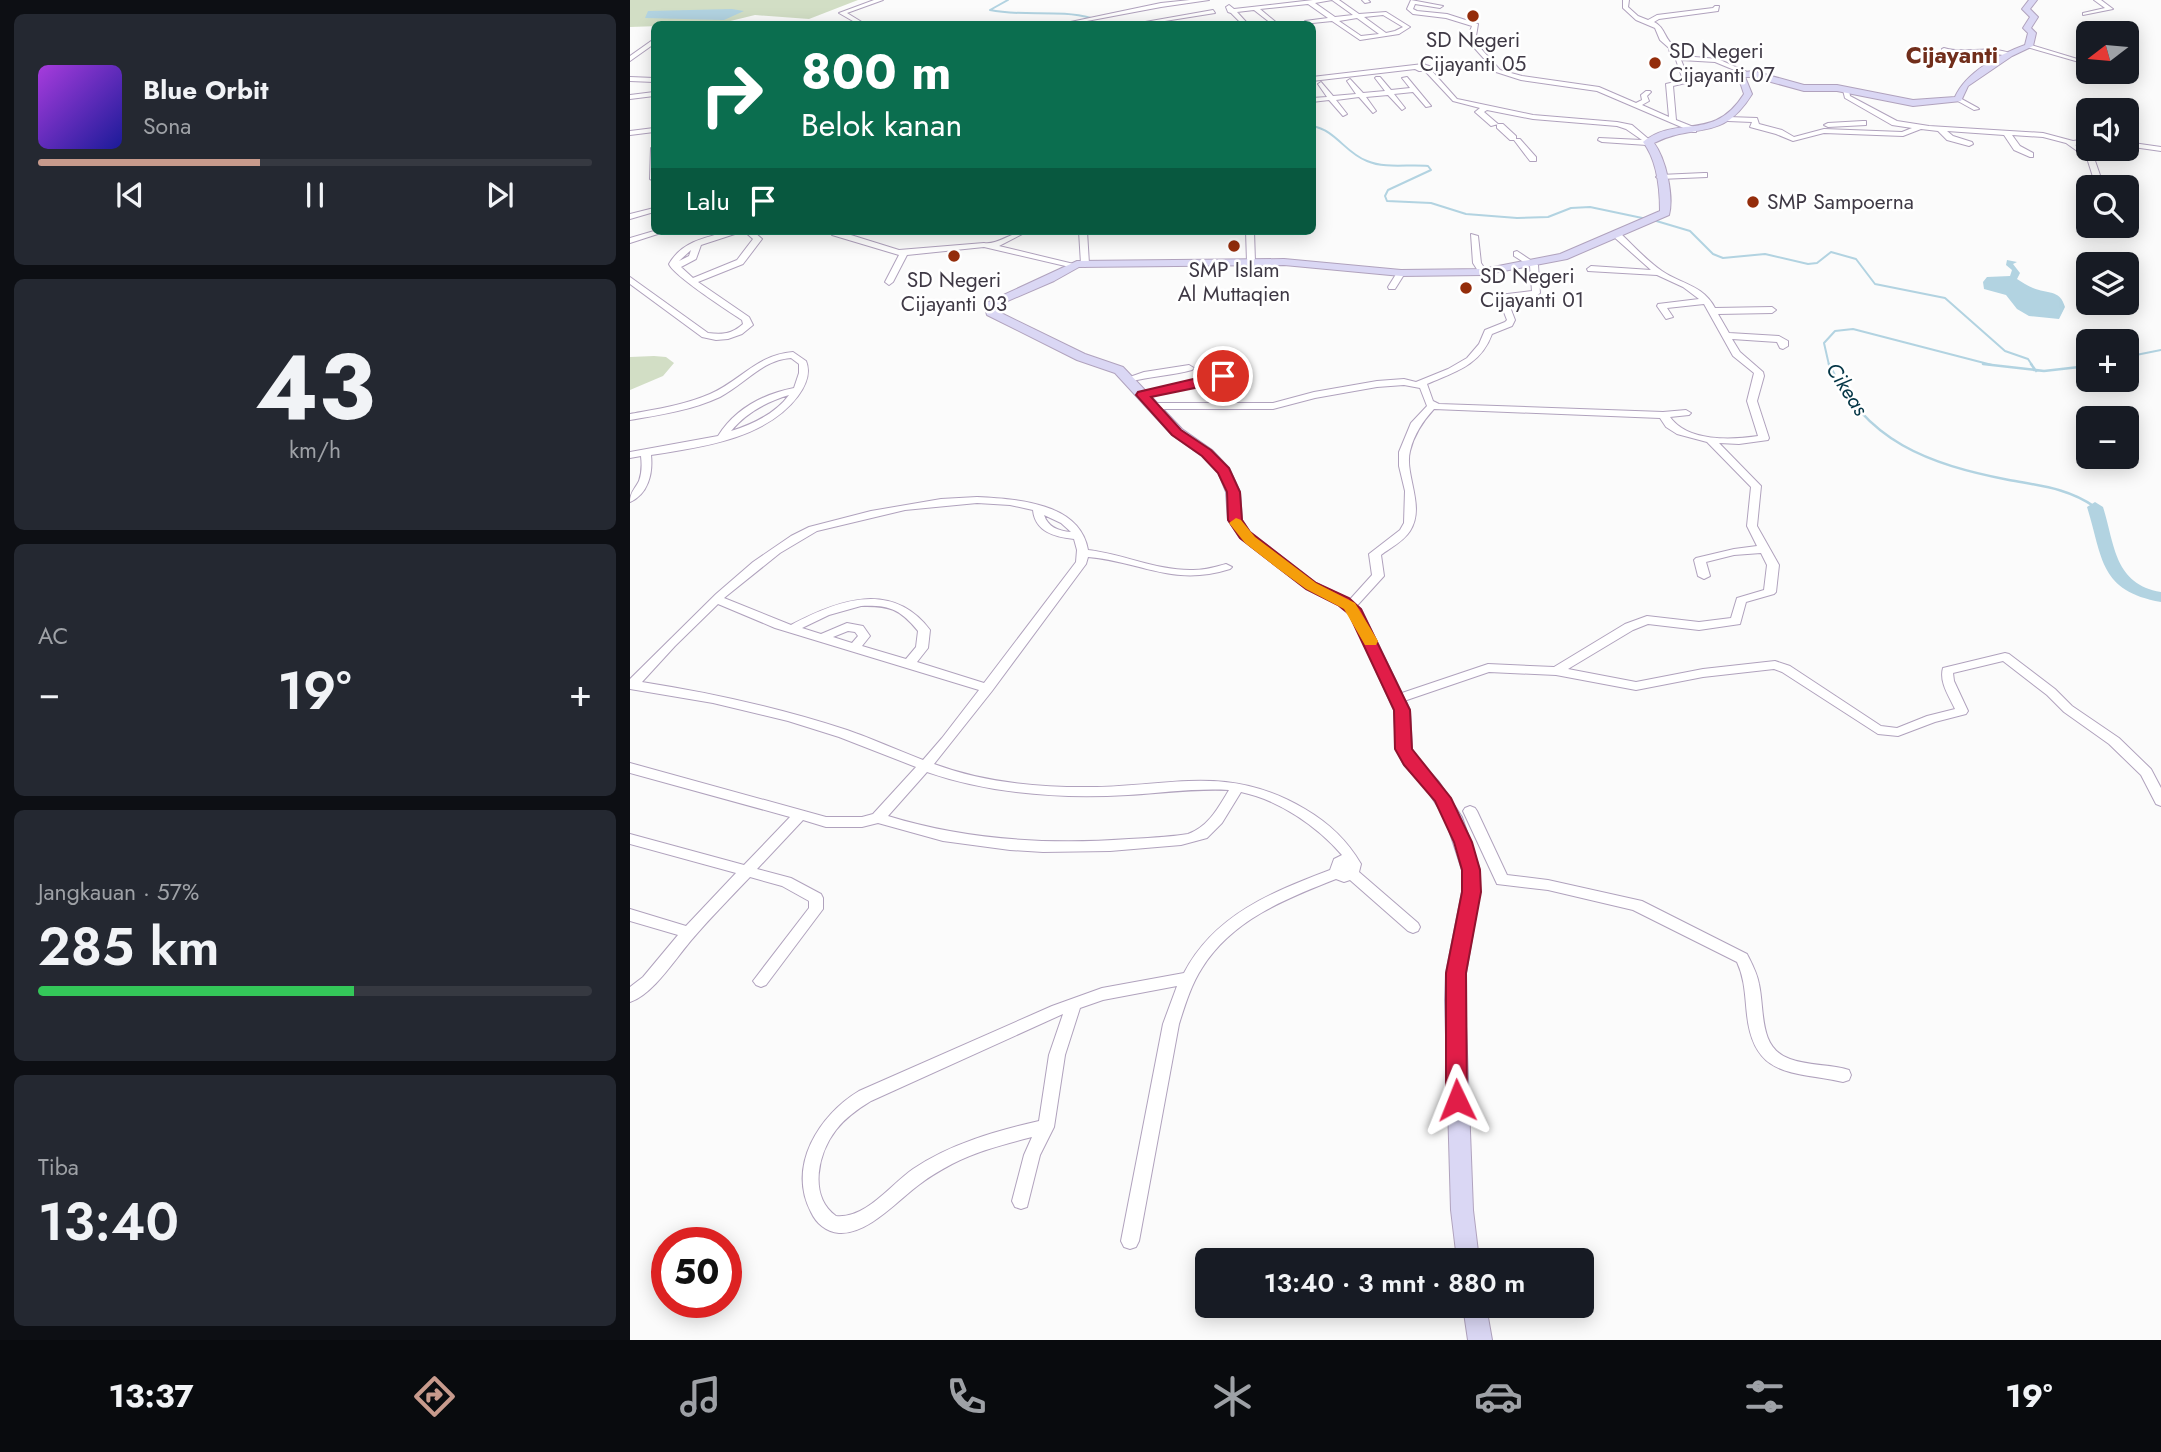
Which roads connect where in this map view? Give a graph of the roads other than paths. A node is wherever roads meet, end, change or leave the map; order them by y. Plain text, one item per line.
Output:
1 (880, 0) edge
2 (1175, 0) edge
3 (1206, 0) edge
4 (1277, 0) edge
5 (1329, 0) edge
6 (1335, 0) edge
7 (1626, 0) edge
8 (2034, 0) edge
9 (2097, 0) edge
10 (1414, 1) edge
11 (1310, 3) junction
12 (1283, 6) junction
13 (1440, 6) dead end
14 (1146, 7) junction
15 (1717, 7) dead end
16 (1257, 10) junction
17 (1213, 12) dead end
18 (2085, 14) dead end
19 (1358, 16) junction
20 (1085, 18) junction
21 (1332, 19) junction
22 (857, 21) edge
23 (1068, 21) edge
24 (1074, 21) edge
25 (1167, 21) edge
26 (1175, 21) edge
27 (1242, 21) edge
28 (1271, 21) edge
29 (1302, 21) edge
30 (1651, 21) junction
31 (1316, 22) edge
32 (1385, 35) junction
33 (651, 43) edge
34 (2029, 46) junction
35 (1947, 48) dead end
36 (2009, 54) junction
37 (1680, 57) junction
38 (630, 60) edge
39 (2076, 60) edge
40 (1746, 74) junction
41 (1378, 78) dead end
42 (1405, 78) dead end
43 (630, 79) edge
44 (651, 80) edge
45 (1316, 80) edge
46 (1350, 81) dead end
47 (1321, 84) dead end
48 (1415, 90) junction
49 (1846, 90) junction
50 (1389, 92) junction
51 (1648, 92) dead end
52 (651, 94) edge
53 (1361, 95) junction
54 (630, 97) edge
55 (1332, 98) junction
56 (1958, 99) junction
57 (1316, 100) edge
58 (1428, 106) dead end
59 (1635, 106) junction
60 (1402, 108) dead end
61 (1976, 109) dead end
62 (1373, 111) dead end
63 (1487, 111) junction
64 (1343, 114) dead end
65 (1728, 119) junction
66 (1673, 122) junction
67 (1863, 123) dead end
68 (1921, 127) junction
69 (1939, 128) junction
70 (651, 130) edge
71 (1693, 130) junction
72 (1831, 132) junction
73 (2006, 132) junction
74 (630, 133) edge
75 (1602, 140) dead end
76 (2068, 142) junction
77 (2076, 142) edge
78 (1648, 143) junction
79 (1969, 144) dead end
80 (2139, 146) edge
81 (2161, 149) edge
82 (2030, 155) dead end
83 (1533, 159) dead end
84 (1704, 175) dead end
85 (2096, 175) edge
86 (1660, 177) junction
87 (651, 211) edge
88 (630, 217) edge
89 (651, 235) edge
90 (727, 235) edge
91 (753, 235) edge
92 (842, 235) edge
93 (1015, 235) edge
94 (1083, 235) edge
95 (1250, 235) edge
96 (1617, 235) junction
97 (1474, 236) dead end
98 (630, 241) edge
99 (992, 246) junction
100 (904, 253) junction
101 (1517, 254) dead end
102 (1251, 262) junction
103 (1079, 264) junction
104 (1534, 265) junction
105 (1591, 269) dead end
106 (1483, 272) junction
107 (1401, 273) junction
108 (1659, 273) junction
109 (630, 280) edge
110 (692, 281) junction
111 (890, 282) dead end
112 (1392, 287) dead end
113 (1709, 306) junction
114 (1772, 310) dead end
115 (1669, 317) dead end
116 (1728, 335) junction
117 (1783, 346) dead end
118 (1224, 366) dead end
119 (1189, 368) dead end
120 (1129, 379) junction
121 (1419, 384) junction
122 (1143, 395) junction
123 (1154, 406) junction
124 (1432, 406) junction
125 (1686, 413) dead end
126 (1663, 415) junction
127 (630, 417) edge
128 (1711, 440) junction
129 (646, 453) junction
130 (630, 455) edge
131 (630, 499) edge
132 (1765, 549) junction
133 (1083, 558) junction
134 (1226, 567) dead end
135 (1704, 576) dead end
136 (718, 600) junction
137 (1350, 606) junction
138 (792, 629) junction
139 (822, 638) junction
140 (854, 648) junction
141 (908, 665) junction
142 (1556, 671) junction
143 (631, 685) edge
144 (988, 688) junction
145 (1397, 699) junction
146 (927, 766) junction
147 (630, 768) edge
148 (1238, 787) junction
149 (2161, 801) edge
150 (1470, 811) dead end
151 (799, 816) junction
152 (878, 818) junction
153 (630, 839) edge
154 (1348, 870) junction
155 (748, 871) junction
156 (630, 915) edge
157 (1413, 927) dead end
158 (689, 932) junction
159 (1189, 978) junction
160 (761, 981) dead end
161 (630, 996) edge
162 (1074, 1004) junction
163 (1843, 1075) dead end
164 (1046, 1127) junction
165 (1021, 1201) dead end
166 (1130, 1241) dead end
167 (1466, 1248) edge
168 (1477, 1318) edge
169 (1480, 1340) edge

1 - 22 street
2 - 14 street
3 - 14 street
4 - 12 street
5 - 11 street
6 - 19 street
7 - 30 street
8 - 34 main road
9 - 18 street
10 - 13 street
10 - 59 street
11 - 12 street
11 - 21 street
12 - 16 street
12 - 29 street
14 - 20 street
14 - 25 street
15 - 30 street
16 - 27 street
16 - 28 street
17 - 26 street
19 - 21 street
19 - 32 street
19 - 32 street
20 - 23 street
20 - 24 street
21 - 31 street
21 - 32 street
30 - 37 street
33 - 38 street
34 - 36 main road
34 - 39 street
35 - 36 street
36 - 56 main road
37 - 40 street
37 - 66 street
40 - 49 main road
40 - 65 main road
41 - 50 street
42 - 48 street
43 - 44 street
45 - 63 street
46 - 53 street
47 - 55 street
48 - 50 street
48 - 58 street
49 - 56 main road
49 - 68 street
50 - 53 street
50 - 60 street
51 - 59 street
52 - 54 street
53 - 55 street
53 - 62 street
55 - 57 street
55 - 64 street
56 - 61 street
59 - 66 street
63 - 78 street
63 - 83 street
65 - 71 main road
65 - 72 street
66 - 71 street
67 - 72 street
68 - 69 street
68 - 72 street
69 - 73 street
69 - 79 street
70 - 74 street
71 - 78 main road
73 - 76 street
73 - 82 street
75 - 78 street
76 - 77 street
76 - 85 street
78 - 86 main road
80 - 81 street
84 - 86 street
86 - 96 main road
87 - 88 street
89 - 98 street
90 - 110 street
91 - 110 street
92 - 100 street
93 - 99 street
94 - 103 street
95 - 102 street
96 - 104 main road
96 - 108 street
97 - 106 street
99 - 100 street
99 - 103 street
100 - 111 street
101 - 104 street
102 - 103 main road
102 - 107 main road
103 - 120 main road
104 - 106 main road
104 - 121 street
105 - 108 street
106 - 107 main road
107 - 112 street
108 - 113 street
109 - 110 street
113 - 114 street
113 - 115 street
113 - 116 street
116 - 117 street
116 - 128 street
118 - 122 street
119 - 120 street
120 - 122 main road
121 - 123 street
121 - 124 street
122 - 123 main road
123 - 137 main road
124 - 126 street
124 - 137 street
125 - 126 street
126 - 128 street
127 - 129 street
128 - 132 street
129 - 130 street
129 - 131 street
132 - 135 street
132 - 142 street
133 - 134 street
133 - 136 street
133 - 144 street
136 - 138 street
136 - 143 street
137 - 145 main road
138 - 139 street
138 - 141 street
139 - 140 street
139 - 140 street
140 - 141 street
141 - 144 street
142 - 145 street
142 - 149 street
143 - 146 street
144 - 146 street
145 - 167 main road
146 - 148 street
146 - 152 street
147 - 151 street
148 - 152 street
148 - 154 street
150 - 163 street
151 - 152 street
151 - 155 street
153 - 155 street
154 - 157 street
154 - 159 street
155 - 158 street
155 - 160 street
156 - 158 street
158 - 161 street
159 - 162 street
159 - 166 street
162 - 164 street
162 - 164 street
164 - 165 street
168 - 169 main road

